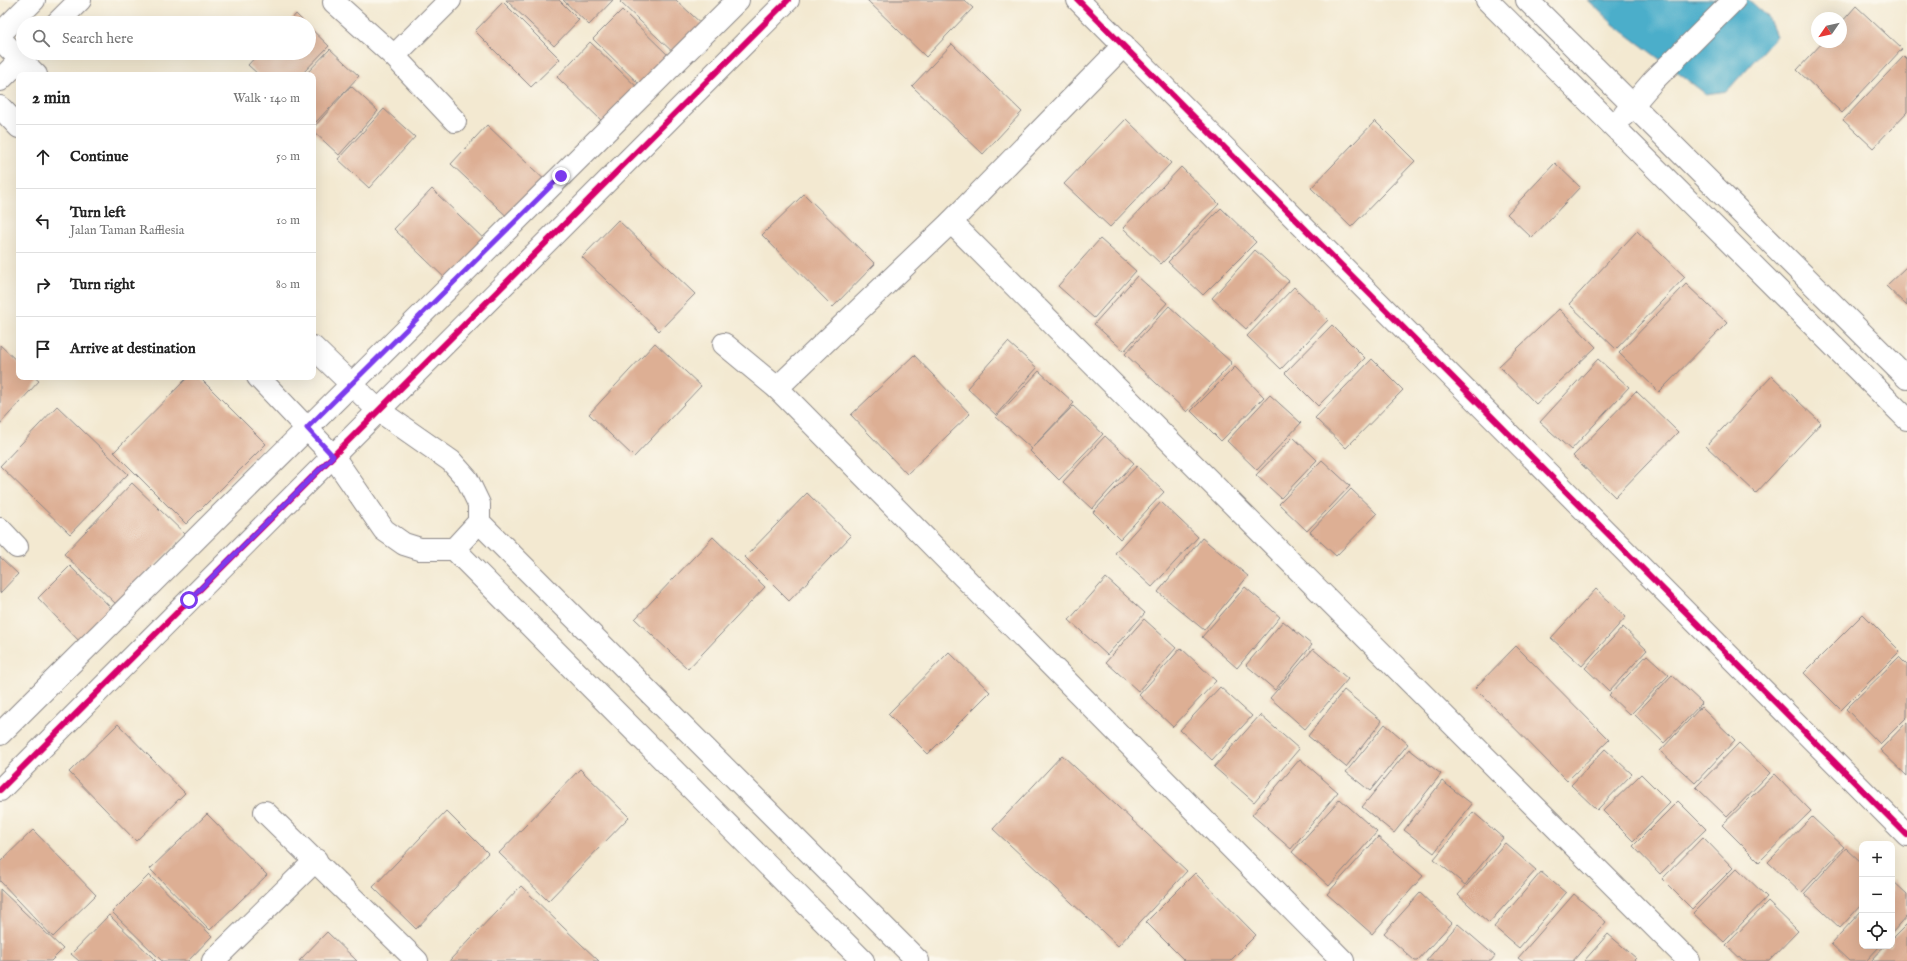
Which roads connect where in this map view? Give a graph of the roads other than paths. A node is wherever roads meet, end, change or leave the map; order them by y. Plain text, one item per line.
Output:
1 (34, 0) edge
2 (80, 0) edge
3 (450, 0) edge
4 (738, 0) edge
5 (788, 0) edge
6 (1078, 0) edge
7 (1487, 0) edge
8 (1527, 0) edge
9 (1734, 0) edge
10 (334, 2) dead end
11 (18, 16) edge
12 (64, 16) edge
13 (16, 18) edge
14 (0, 34) edge
15 (0, 39) edge
16 (1124, 45) junction
17 (16, 50) edge
18 (394, 56) junction
19 (20, 60) edge
20 (27, 60) edge
21 (34, 72) edge
22 (0, 80) edge
23 (1633, 105) junction
24 (0, 107) edge
25 (455, 121) dead end
26 (16, 124) edge
27 (1613, 126) junction
28 (951, 222) junction
29 (724, 344) dead end
30 (316, 350) edge
31 (1907, 378) edge
32 (261, 380) edge
33 (352, 384) junction
34 (777, 388) junction
35 (378, 410) junction
36 (1907, 419) edge
37 (307, 428) junction
38 (333, 456) junction
39 (479, 522) junction
40 (0, 529) edge
41 (17, 547) dead end
42 (454, 549) junction
43 (0, 734) edge
44 (0, 790) edge
45 (265, 812) dead end
46 (1907, 835) edge
47 (316, 860) junction
48 (213, 961) edge
49 (417, 961) edge
50 (863, 961) edge
51 (918, 961) edge
52 (1343, 961) edge
53 (1689, 961) edge

1 - 11 street
2 - 12 street
3 - 18 street
4 - 33 street
5 - 35 street
6 - 16 street
7 - 27 street
8 - 23 street
9 - 23 street
10 - 18 street
13 - 14 street
15 - 17 street
16 - 28 street
16 - 46 street
18 - 25 street
19 - 22 street
20 - 21 street
23 - 27 street
23 - 31 street
24 - 26 street
27 - 36 street
28 - 34 street
28 - 53 street
29 - 34 street
30 - 33 street
32 - 37 street
33 - 35 street
33 - 37 street
34 - 52 street
35 - 38 street
35 - 39 street
37 - 38 street
37 - 43 street
38 - 42 street
38 - 44 street
39 - 42 street
39 - 51 street
40 - 41 street
42 - 50 street
45 - 47 street
47 - 48 street
47 - 49 street

